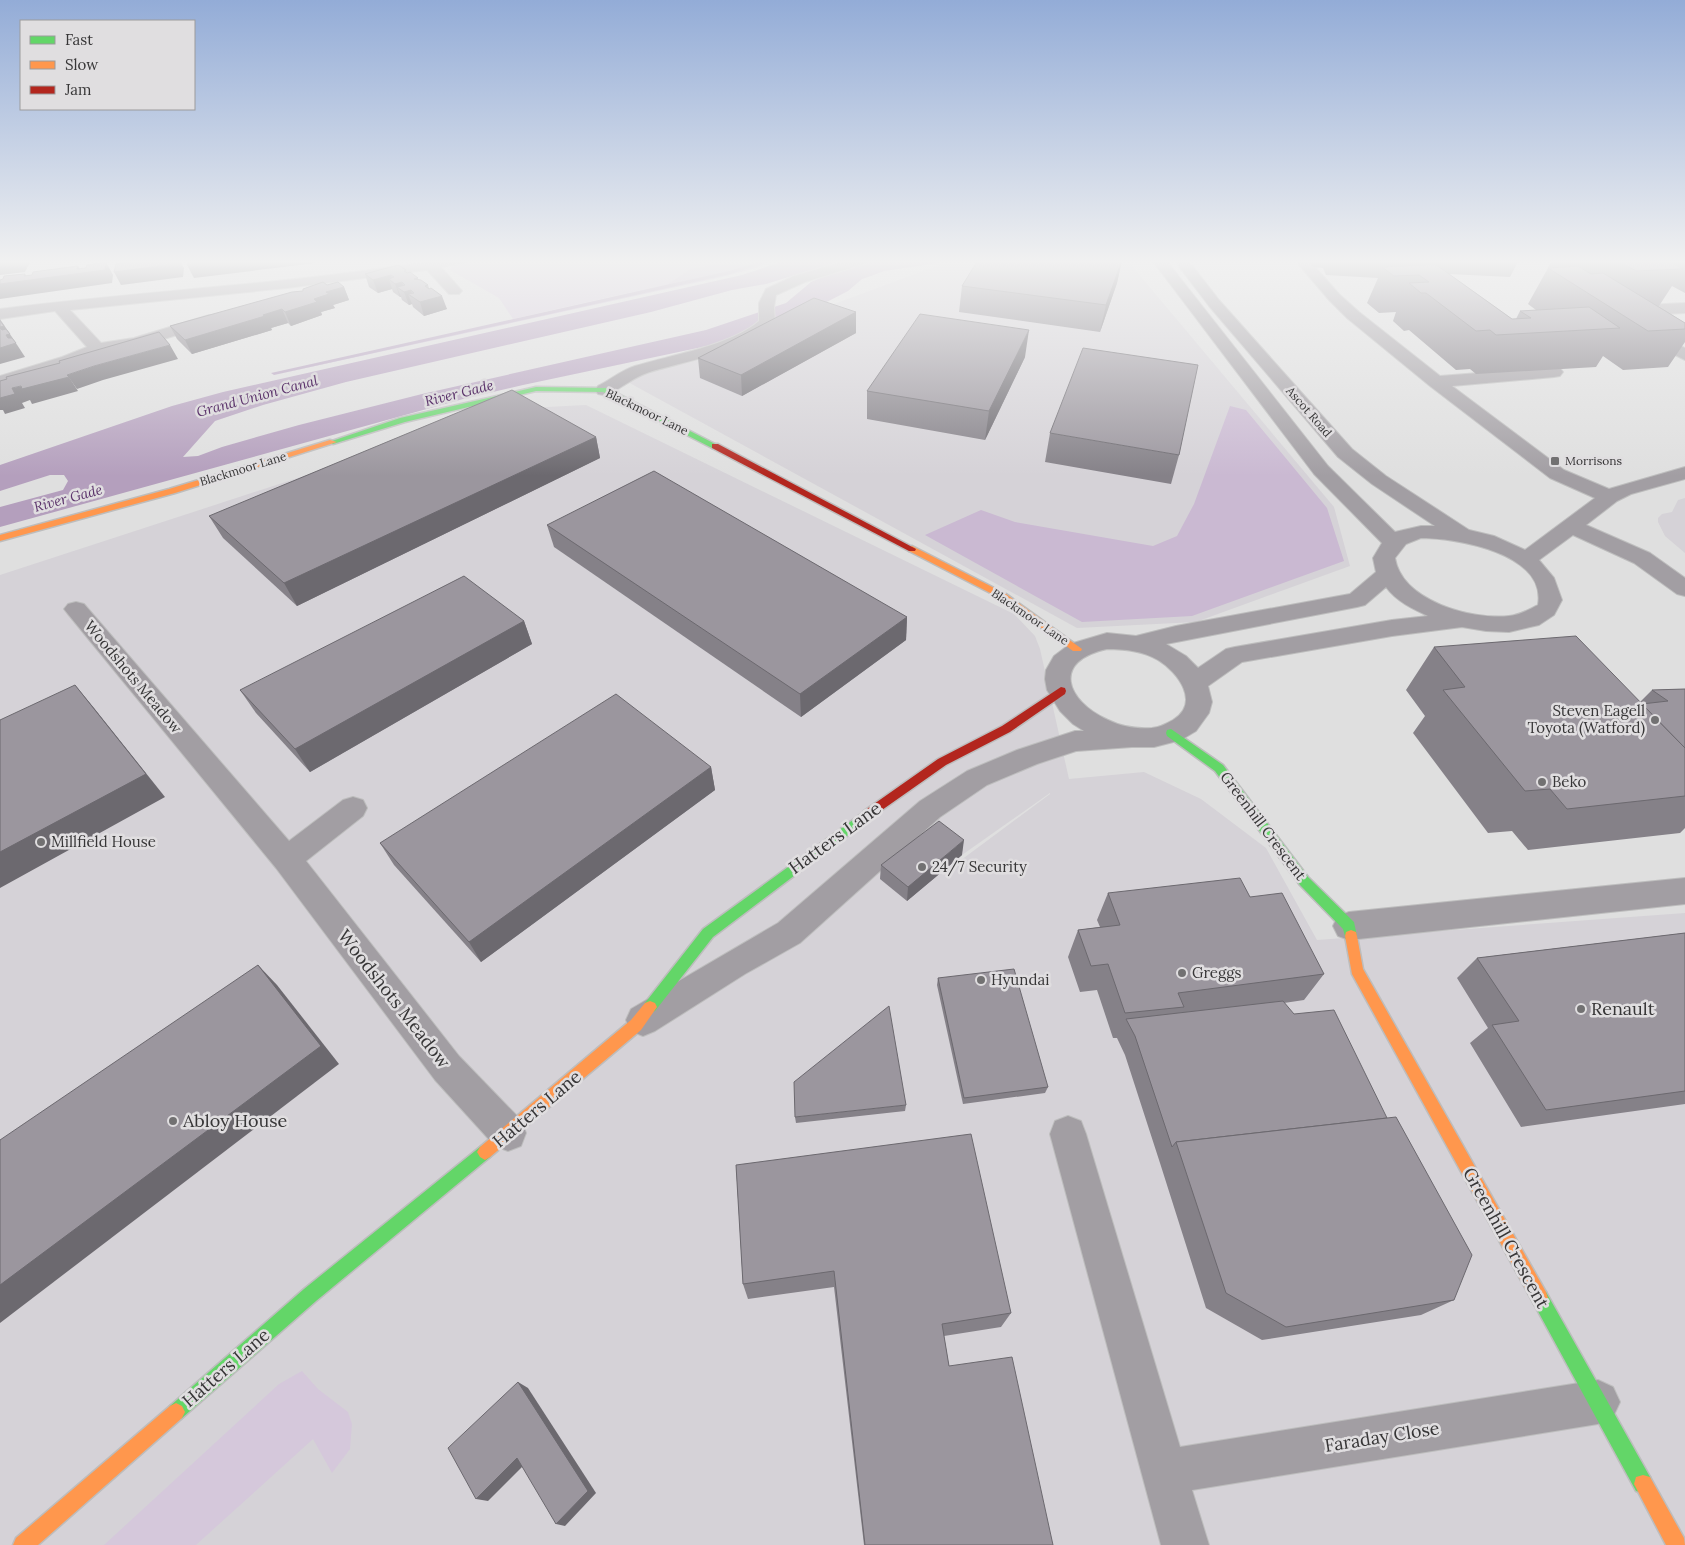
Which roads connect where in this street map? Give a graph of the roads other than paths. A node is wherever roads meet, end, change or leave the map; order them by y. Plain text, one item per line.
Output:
1 (82, 332) edge
2 (171, 332) edge
3 (756, 332) edge
4 (1215, 332) edge
5 (1239, 332) edge
6 (1374, 332) edge
7 (1642, 332) edge
8 (97, 348) junction
9 (1685, 355) edge
10 (1554, 372) edge
11 (0, 382) edge
12 (1436, 382) junction
13 (604, 390) junction
14 (1685, 473) edge
15 (1610, 496) junction
16 (1571, 526) junction
17 (1464, 535) junction
18 (0, 538) edge
19 (1393, 542) junction
20 (1525, 560) junction
21 (1388, 573) junction
22 (1685, 589) edge
23 (76, 609) dead end
24 (1463, 620) junction
25 (1138, 644) junction
26 (1077, 650) junction
27 (1196, 682) junction
28 (1061, 691) junction
29 (1171, 733) junction
30 (1132, 737) junction
31 (353, 808) dead end
32 (287, 859) junction
33 (1685, 891) edge
34 (1349, 926) junction
35 (636, 1025) junction
36 (508, 1134) junction
37 (1068, 1134) dead end
38 (1598, 1402) junction
39 (1166, 1472) junction
40 (23, 1545) edge
41 (1185, 1545) edge
42 (1677, 1545) edge

1 - 8 street
2 - 8 street
3 - 13 street
4 - 19 street, Ascot Road
5 - 17 street, Ascot Road
6 - 12 street
7 - 9 street
8 - 11 street
10 - 12 street
12 - 15 street
13 - 18 street, Blackmoor Lane
13 - 26 street, Blackmoor Lane
14 - 15 street
15 - 16 street
16 - 20 street
16 - 22 street
17 - 19 street
17 - 20 street
19 - 21 street
20 - 24 street
21 - 24 street
21 - 25 street
23 - 32 street, Woodshots Meadow
24 - 27 street
25 - 26 street
25 - 27 street
26 - 28 street
27 - 29 street
28 - 30 street
28 - 35 street, Hatters Lane
29 - 30 street
29 - 34 street, Greenhill Crescent
30 - 35 street
31 - 32 street
32 - 36 street, Woodshots Meadow
33 - 34 street
34 - 38 street, Greenhill Crescent
35 - 36 street, Hatters Lane
36 - 40 street, Hatters Lane
37 - 39 street
38 - 39 street, Faraday Close
38 - 42 street, Greenhill Crescent
39 - 41 street

